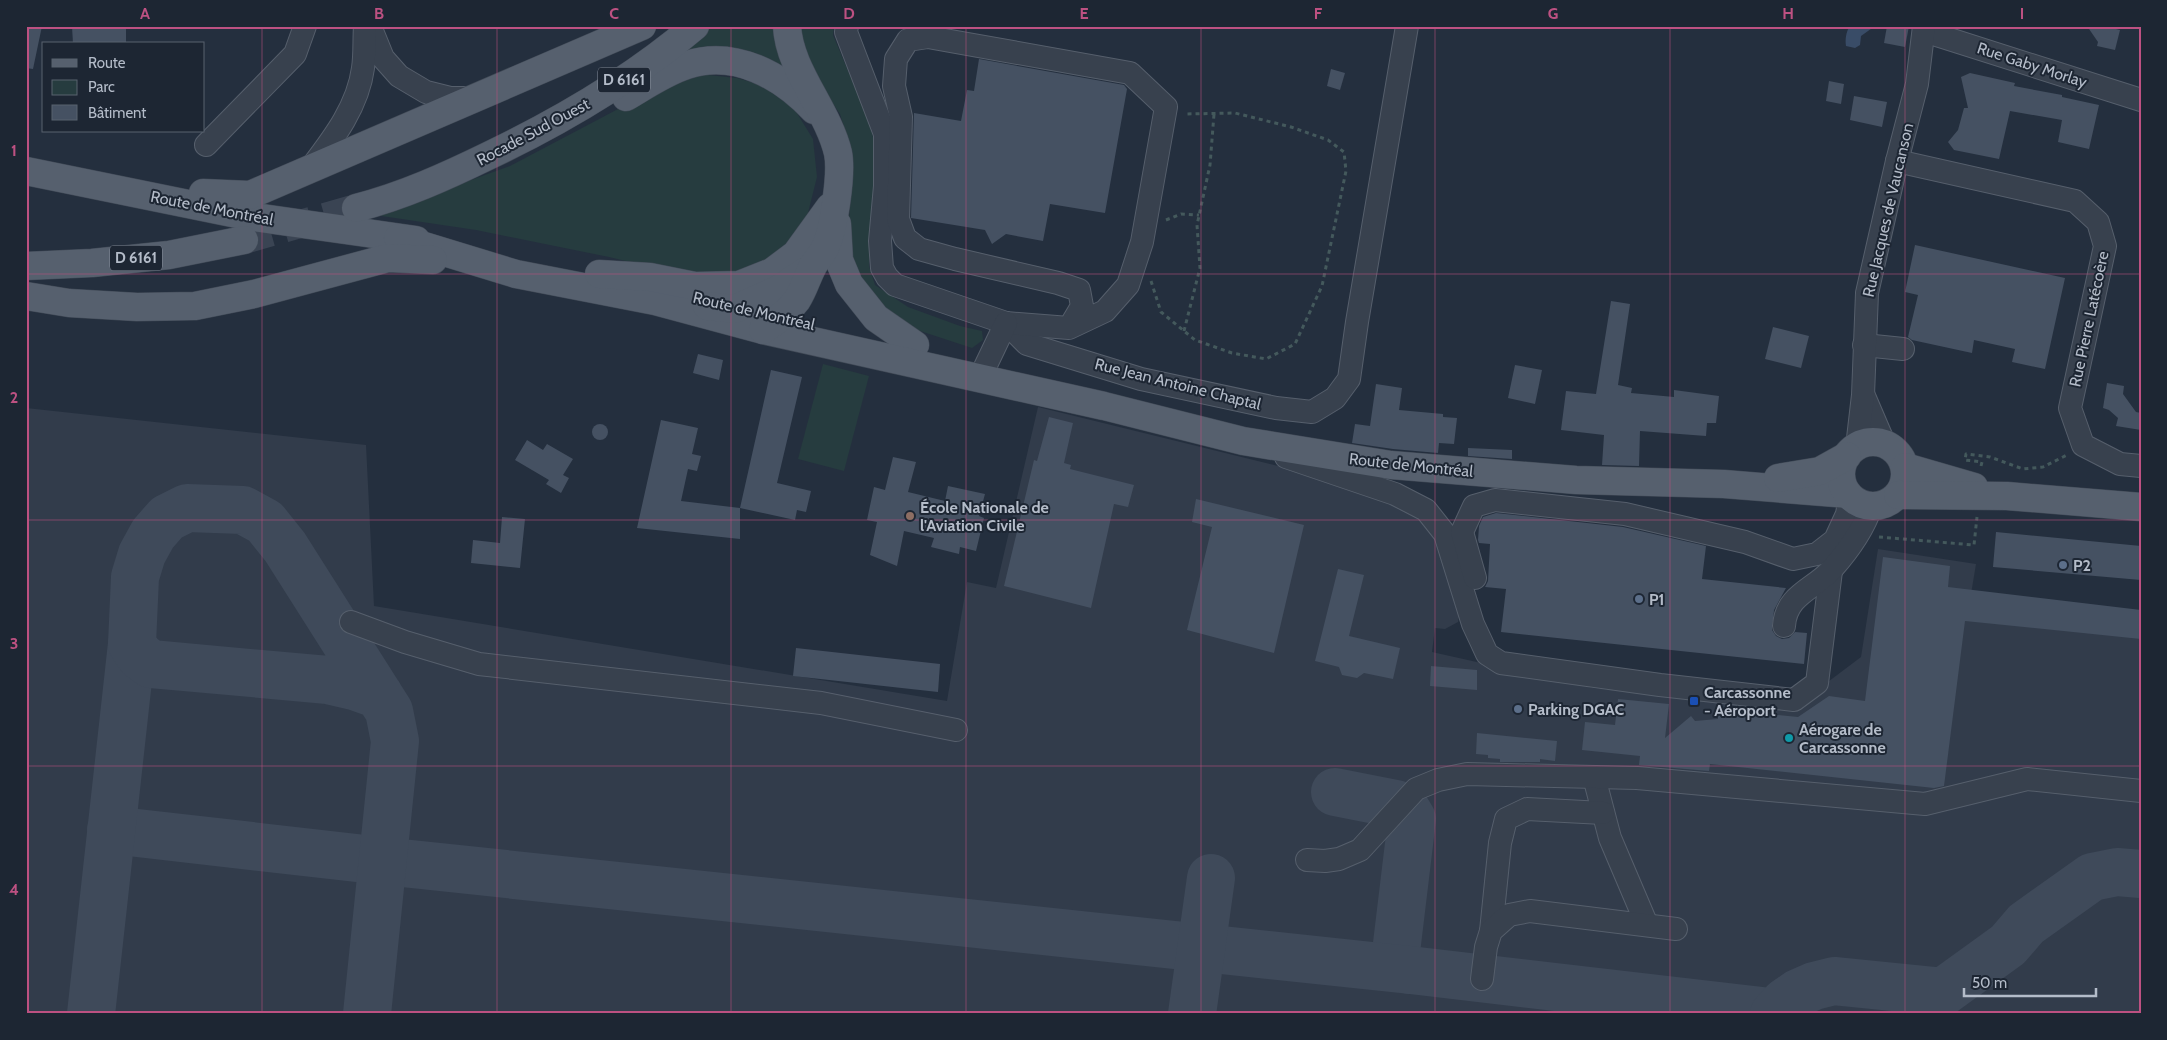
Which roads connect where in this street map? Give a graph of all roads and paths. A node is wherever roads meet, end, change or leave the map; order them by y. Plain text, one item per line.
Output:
1 (305, 26) edge
2 (365, 26) edge
3 (370, 26) edge
4 (642, 26) edge
5 (695, 26) edge
6 (787, 26) edge
7 (847, 26) edge
8 (1407, 26) edge
9 (1924, 28) edge
10 (478, 98) junction
11 (2141, 100) edge
12 (1166, 107) junction
13 (1214, 114) junction
14 (825, 120) junction
15 (548, 127) junction
16 (206, 145) dead end
17 (26, 160) edge
18 (1897, 161) junction
19 (310, 169) junction
20 (26, 171) edge
21 (836, 198) junction
22 (356, 208) tunnel mouth
23 (1156, 214) junction
24 (1199, 215) junction
25 (1163, 228) dead end
26 (398, 238) junction
27 (244, 240) tunnel mouth
28 (814, 265) junction
29 (26, 266) edge
30 (516, 274) junction
31 (599, 274) junction
32 (1150, 280) dead end
33 (26, 296) edge
34 (655, 301) junction
35 (735, 308) junction
36 (771, 324) junction
37 (1006, 324) junction
38 (1069, 328) junction
39 (1184, 331) junction
40 (915, 345) junction
41 (1864, 345) junction
42 (1902, 349) dead end
43 (985, 367) junction
44 (1864, 395) junction
45 (1104, 406) junction
46 (1242, 441) junction
47 (1885, 444) junction
48 (2083, 444) junction
49 (1852, 451) junction
50 (2141, 466) edge
51 (1905, 467) junction
52 (1981, 469) dead end
53 (1724, 484) junction
54 (1898, 495) junction
55 (2007, 496) junction
56 (1856, 499) junction
57 (2141, 508) edge
58 (1977, 517) dead end
59 (1874, 543) dead end
60 (1461, 557) junction
61 (1831, 570) junction
62 (351, 622) dead end
63 (1784, 626) dead end
64 (956, 730) dead end
65 (1594, 777) junction
66 (2141, 791) edge
67 (1603, 813) junction
68 (1308, 860) dead end
69 (1647, 925) junction
70 (1676, 929) dead end
71 (1491, 931) junction
72 (1482, 979) dead end

1 - 16 street
2 - 19 street
3 - 10 street
4 - 10 main road
5 - 15 main road, Rocade Sud Ouest / D 6161
6 - 14 main road
7 - 37 street, Rue Jean Antoine Chaptal
8 - 37 street, Rue Jean Antoine Chaptal
9 - 11 street, Rue Gaby Morlay
9 - 18 street, Rue Jacques de Vaucanson
10 - 19 main road
12 - 13 path
12 - 23 street
12 - 38 street
13 - 24 path
13 - 39 path
14 - 15 main road
14 - 21 main road
15 - 22 main road, Rocade Sud Ouest / D 6161
17 - 19 main road
18 - 41 street, Rue Jacques de Vaucanson
18 - 48 street, Rue Pierre Latécoère
20 - 26 main road, Route de Montréal
21 - 28 main road
21 - 31 main road
21 - 40 main road
23 - 24 path
23 - 25 path
23 - 38 street
24 - 39 path
26 - 30 main road, Route de Montréal
26 - 31 main road, Route de Montréal
27 - 29 main road, D 6161
28 - 35 main road
28 - 36 main road
30 - 33 main road
30 - 34 main road, Route de Montréal
31 - 35 main road, Route de Montréal
32 - 39 path
34 - 35 main road
34 - 36 main road, Route de Montréal
35 - 36 main road, Route de Montréal
36 - 40 main road, Route de Montréal
36 - 45 main road, Route de Montréal
37 - 38 street
37 - 43 street
40 - 43 main road, Route de Montréal
41 - 42 street
41 - 44 street, Rue Jacques de Vaucanson
43 - 45 main road, Route de Montréal
44 - 47 street, Rue Jacques de Vaucanson
44 - 49 street, Rue Jacques de Vaucanson
45 - 46 main road, Route de Montréal
46 - 53 main road, Route de Montréal
46 - 60 street
47 - 49 main road
47 - 51 main road
48 - 50 street
48 - 52 path
49 - 53 main road, Route de Montréal
49 - 56 main road
51 - 54 main road
51 - 55 main road
53 - 56 main road, Route de Montréal
54 - 55 main road
54 - 56 main road
55 - 57 main road
56 - 60 street
56 - 61 street
58 - 59 path
60 - 61 street
61 - 63 street
62 - 64 street
65 - 66 street
65 - 67 street
65 - 68 street
67 - 69 street
67 - 71 street
69 - 70 street
69 - 71 street
71 - 72 street

